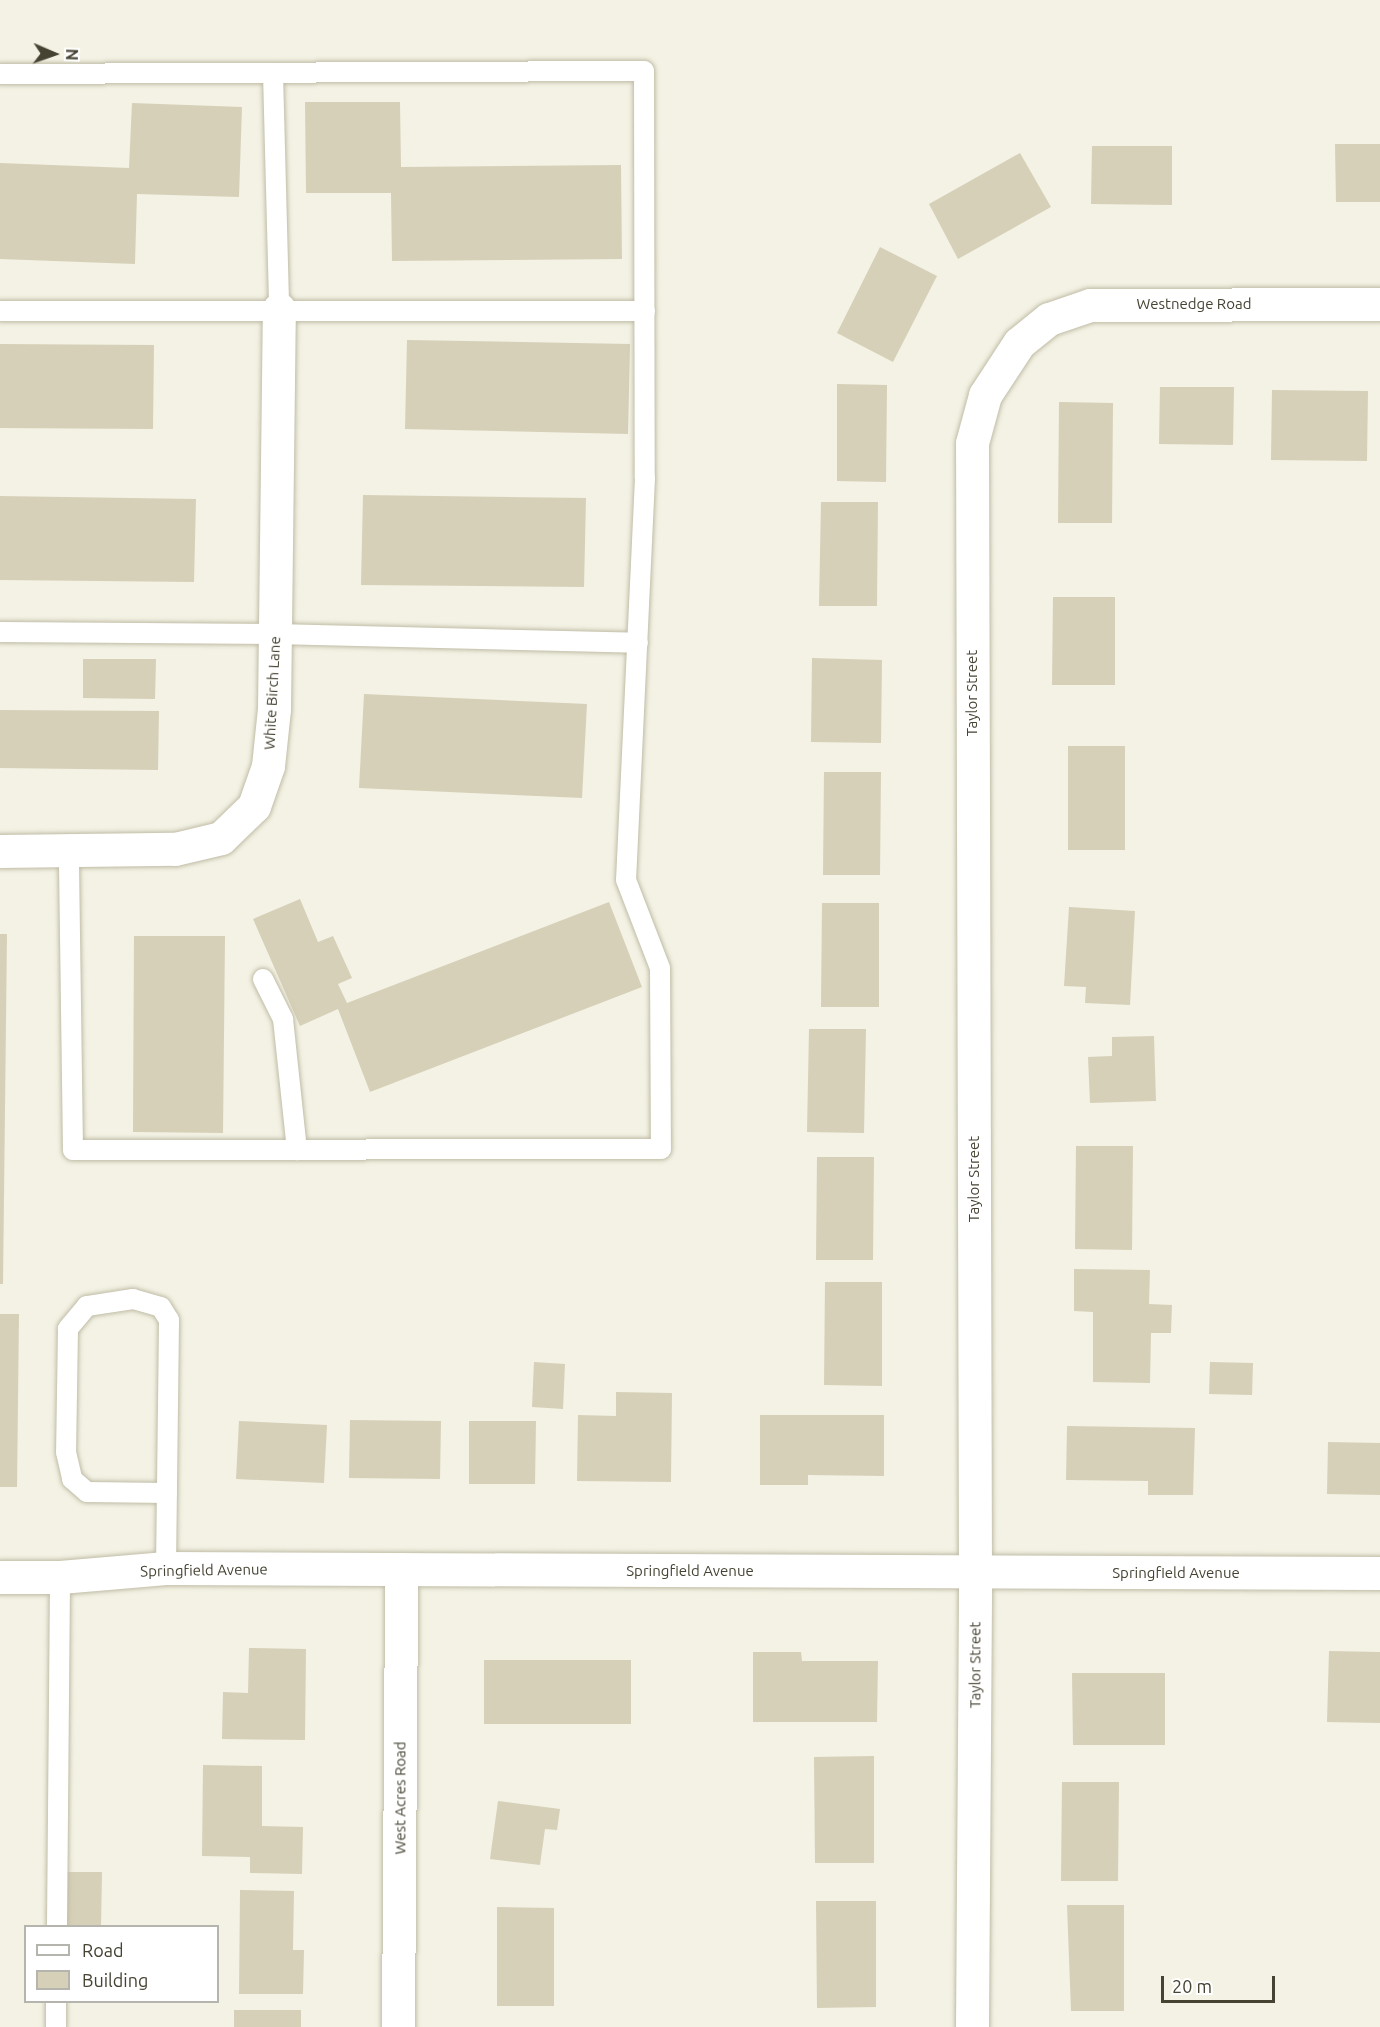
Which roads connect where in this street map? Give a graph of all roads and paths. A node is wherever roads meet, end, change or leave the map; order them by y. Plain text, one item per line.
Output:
1 (273, 73) junction
2 (0, 74) edge
3 (1380, 304) edge
4 (279, 309) junction
5 (0, 311) edge
6 (645, 311) junction
7 (1019, 343) joint
8 (0, 632) edge
9 (275, 634) junction
10 (638, 643) junction
11 (0, 850) edge
12 (69, 850) junction
13 (263, 979) dead end
14 (297, 1150) junction
15 (167, 1493) junction
16 (166, 1568) junction
17 (401, 1569) junction
18 (975, 1573) junction
19 (1380, 1573) edge
20 (0, 1577) edge
21 (60, 1577) junction
22 (57, 1925) edge
23 (56, 2003) edge
24 (56, 2027) edge
25 (398, 2027) edge
26 (972, 2027) edge

1 - 2 lane
1 - 4 lane
1 - 6 lane
3 - 7 street, Westnedge Road
4 - 5 lane
4 - 6 lane
4 - 9 street, White Birch Lane
6 - 10 lane
7 - 18 street, Taylor Street
8 - 9 lane
9 - 10 lane
9 - 12 street, White Birch Lane
10 - 14 lane
11 - 12 street, White Birch Lane
12 - 14 lane
13 - 14 lane
15 - 15 lane
15 - 16 lane
16 - 17 street, Springfield Avenue
16 - 21 street, Springfield Avenue
17 - 18 street, Springfield Avenue
17 - 25 street, West Acres Road
18 - 19 street, Springfield Avenue
18 - 26 street, Taylor Street
20 - 21 street, Springfield Avenue
21 - 22 lane
23 - 24 lane

